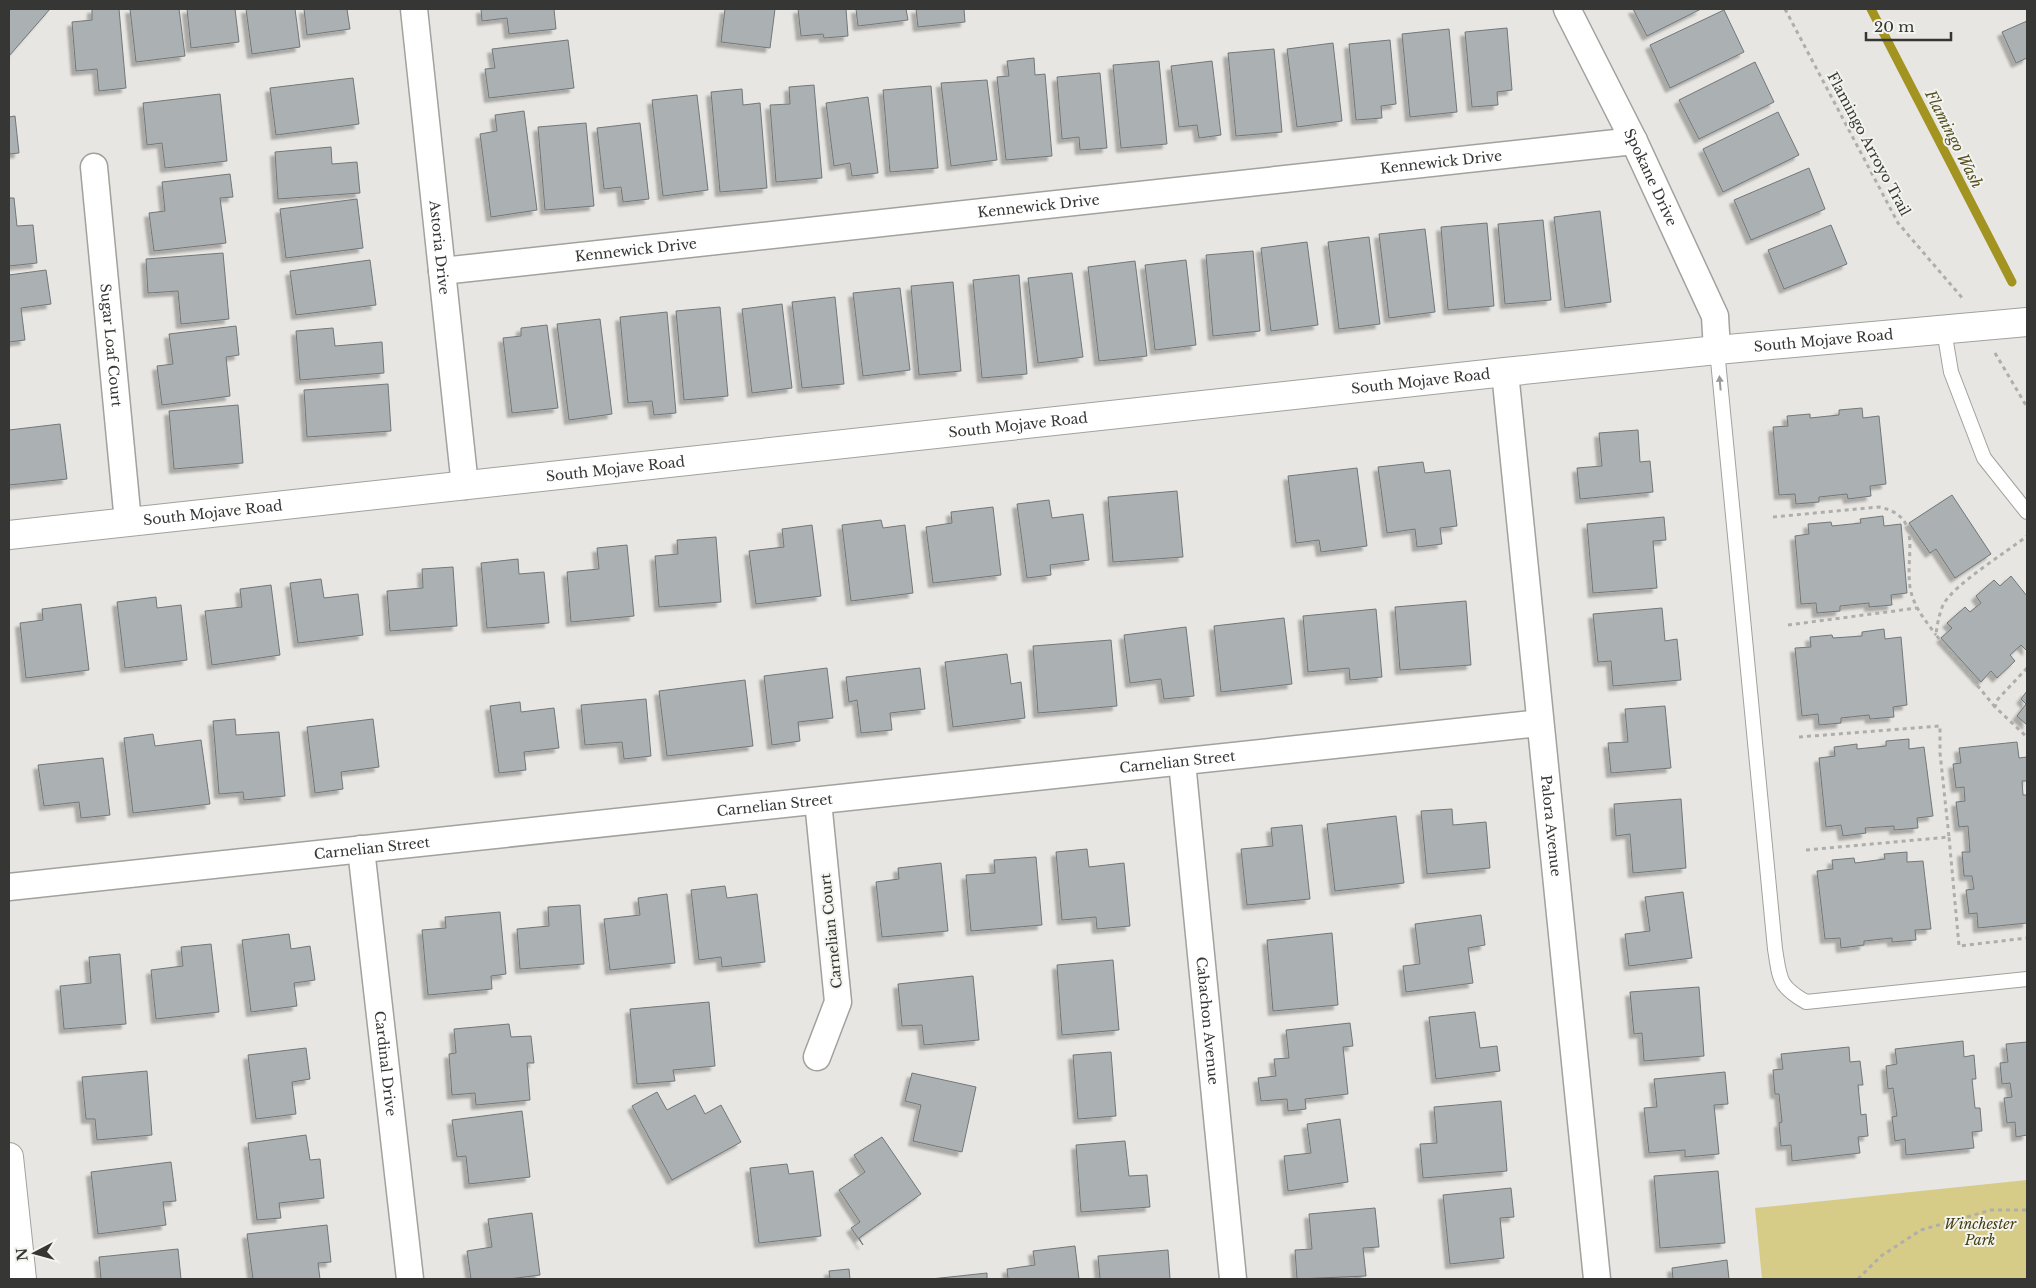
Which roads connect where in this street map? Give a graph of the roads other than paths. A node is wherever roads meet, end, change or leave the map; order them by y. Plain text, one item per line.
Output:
1 (414, 9) edge
2 (1567, 9) edge
3 (1634, 141) junction
4 (94, 167) dead end
5 (442, 271) junction
6 (2027, 322) edge
7 (1944, 330) junction
8 (1718, 350) junction
9 (1505, 372) junction
10 (465, 486) junction
11 (2027, 512) edge
12 (128, 522) junction
13 (9, 535) edge
14 (1540, 723) junction
15 (1182, 762) junction
16 (818, 800) junction
17 (361, 849) junction
18 (9, 887) edge
19 (2027, 979) edge
20 (817, 1057) dead end
21 (9, 1157) edge
22 (22, 1279) edge
23 (410, 1279) edge
24 (1233, 1279) edge
25 (1597, 1279) edge

1 - 5 street, Astoria Drive
2 - 3 street, Spokane Drive
3 - 5 street, Kennewick Drive
3 - 8 street, Spokane Drive
4 - 12 street, Sugar Loaf Court
5 - 10 street, Astoria Drive
6 - 7 street, South Mojave Road
7 - 8 street, South Mojave Road
7 - 11 lane
8 - 9 street, South Mojave Road
19 -> 8 lane
9 - 10 street, South Mojave Road
9 - 14 street, Palora Avenue
10 - 12 street, South Mojave Road
12 - 13 street, South Mojave Road
14 - 15 street, Carnelian Street
14 - 25 street, Palora Avenue
15 - 16 street, Carnelian Street
15 - 24 street, Cabachon Avenue
16 - 17 street, Carnelian Street
16 - 20 street, Carnelian Court
17 - 18 street, Carnelian Street
17 - 23 street, Cardinal Drive
21 - 22 street

